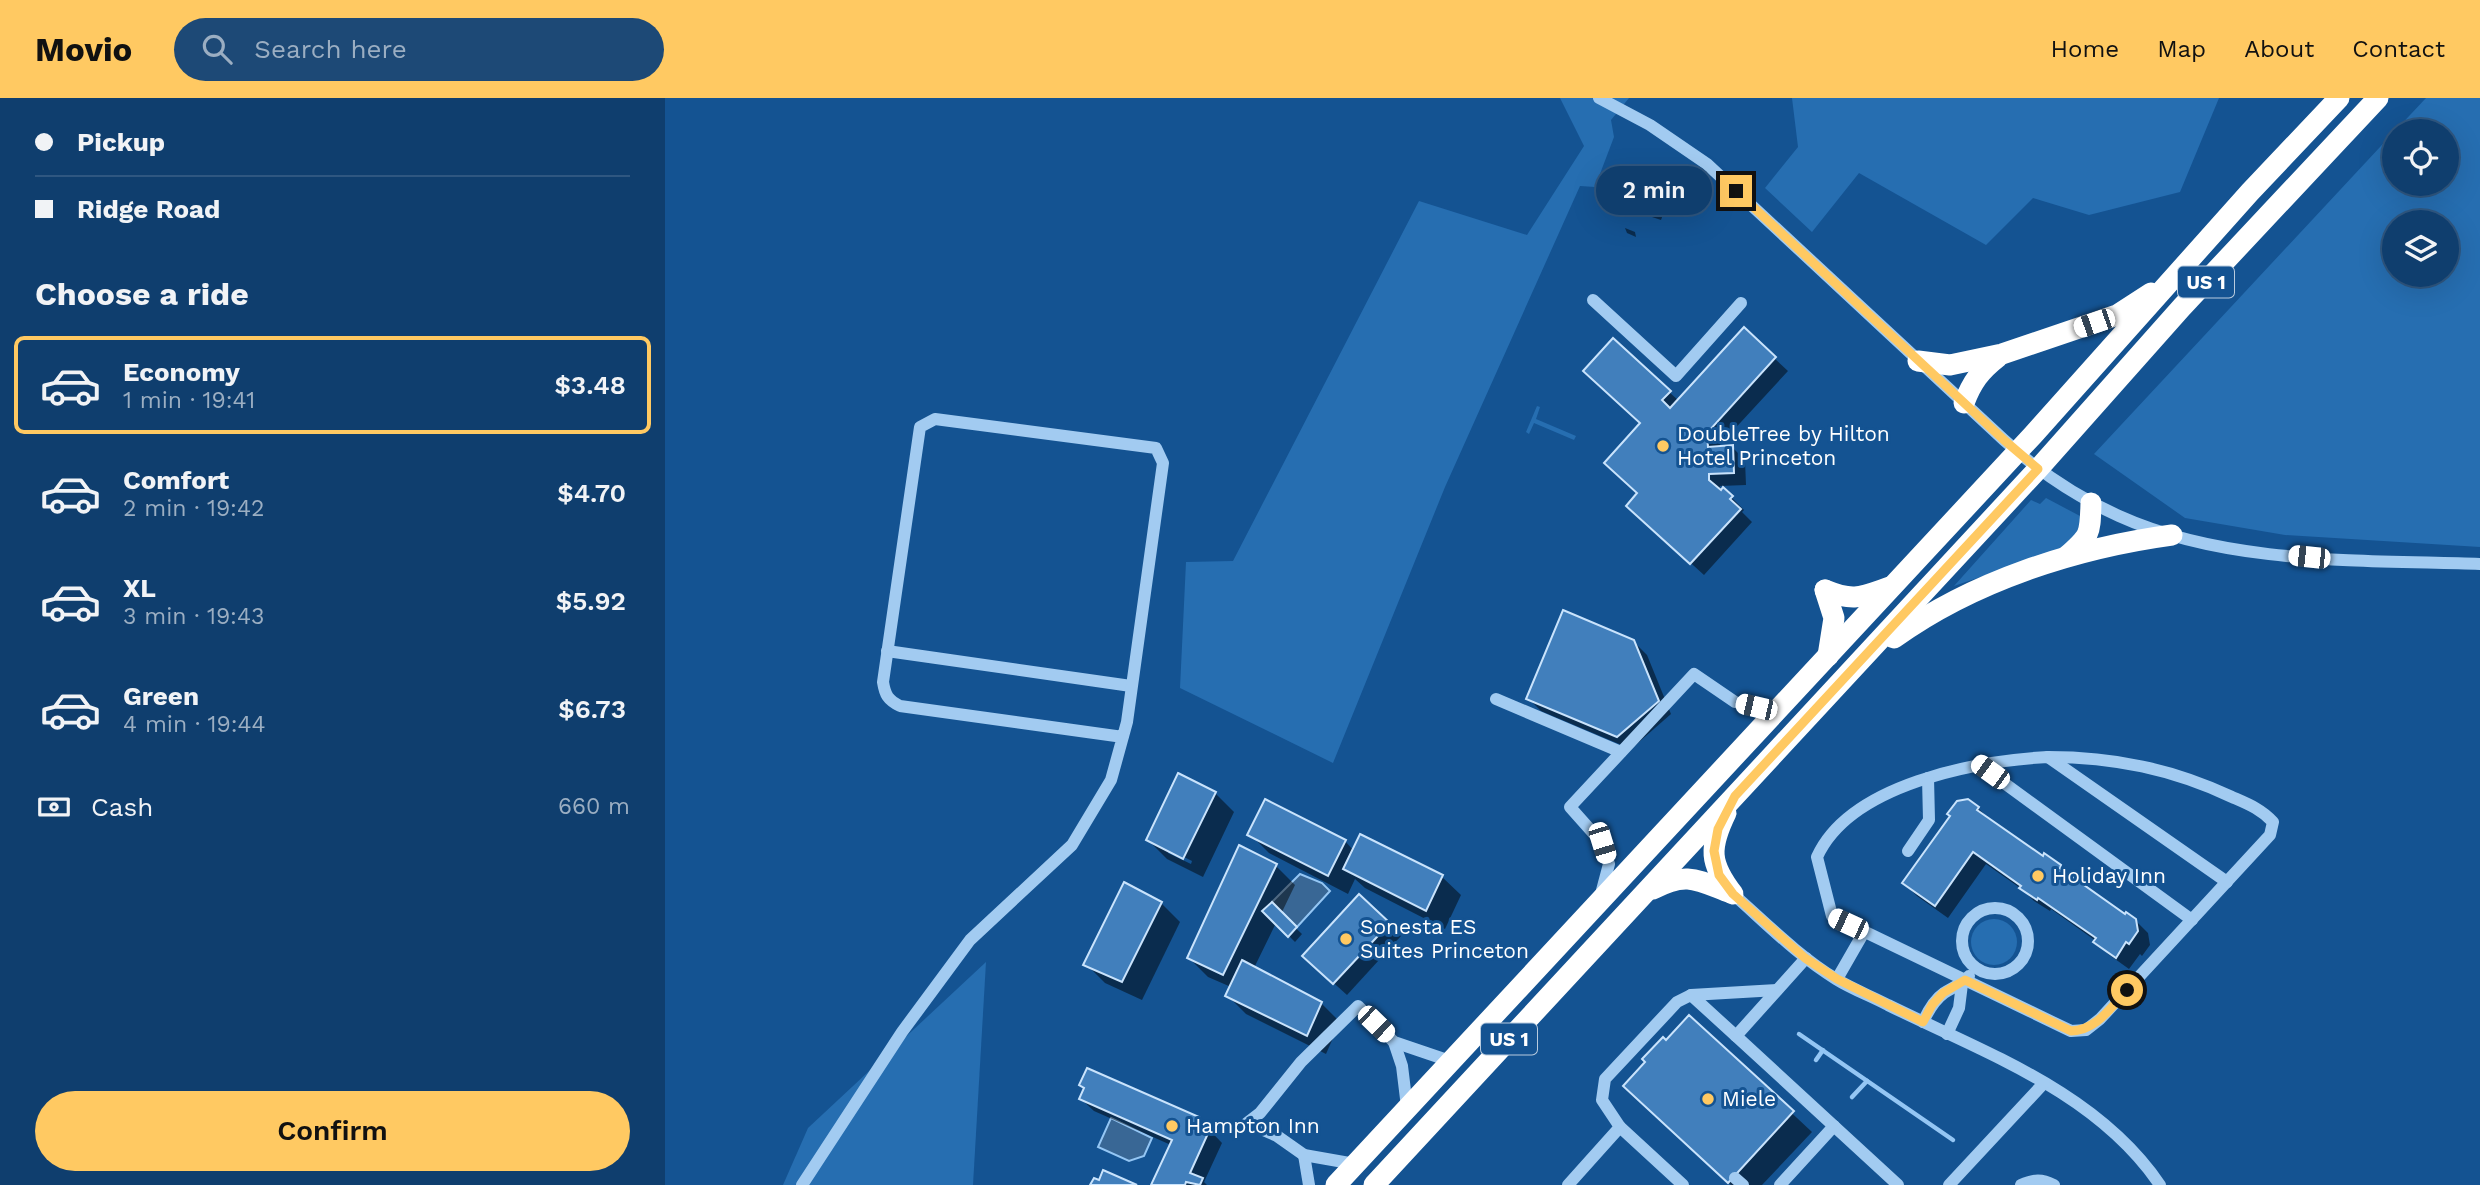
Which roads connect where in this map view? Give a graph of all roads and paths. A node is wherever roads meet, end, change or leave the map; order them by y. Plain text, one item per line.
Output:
1 (1599, 98) edge
2 (2339, 98) edge
3 (2378, 98) edge
4 (2174, 279) junction
5 (1593, 300) dead end
6 (1741, 303) dead end
7 (2003, 354) junction
8 (1918, 361) junction
9 (1964, 404) junction
10 (2017, 452) junction
11 (2038, 469) junction
12 (2091, 503) junction
13 (2172, 535) junction
14 (2063, 560) junction
15 (2480, 564) edge
16 (1893, 586) junction
17 (887, 651) junction
18 (1828, 656) junction
19 (1856, 666) junction
20 (1132, 686) junction
21 (1496, 699) dead end
22 (1776, 712) junction
23 (1123, 737) junction
24 (1621, 752) junction
25 (2048, 757) junction
26 (1978, 764) junction
27 (1929, 778) junction
28 (1735, 796) junction
29 (1908, 851) dead end
30 (2227, 882) junction
31 (1645, 893) junction
32 (1733, 894) junction
33 (1599, 901) junction
34 (2192, 920) junction
35 (1864, 932) junction
36 (1805, 958) junction
37 (1976, 968) junction
38 (1837, 979) junction
39 (1964, 982) junction
40 (1777, 990) junction
41 (1691, 995) junction
42 (1923, 1022) junction
43 (1947, 1034) junction
44 (1736, 1036) junction
45 (1394, 1042) junction
46 (1450, 1061) junction
47 (2044, 1083) junction
48 (1407, 1107) junction
49 (1834, 1126) junction
50 (1620, 1127) junction
51 (1304, 1155) junction
52 (1355, 1164) junction
53 (803, 1185) edge
54 (1309, 1185) edge
55 (1336, 1185) edge
56 (1374, 1185) edge
57 (1568, 1185) edge
58 (1683, 1185) edge
59 (1780, 1185) edge
60 (1898, 1185) edge
61 (1949, 1185) edge
62 (2021, 1185) edge
63 (2054, 1185) edge
64 (2160, 1185) edge

1 - 8 street
2 - 4 highway, US 1
3 - 11 highway, US 1
4 - 7 highway
4 - 10 highway, US 1
5 - 6 street
7 - 8 highway
7 - 9 highway
8 - 9 street
9 - 10 street
10 - 11 street
10 - 16 highway, US 1
11 - 12 street
11 - 19 highway, US 1
12 - 13 street
12 - 14 highway
13 - 14 highway
13 - 15 street
14 - 19 highway
16 - 18 highway, US 1
16 - 18 highway
17 - 20 street
17 - 20 street
17 - 23 street
18 - 22 highway, US 1
19 - 28 highway, US 1
20 - 23 street
21 - 24 street
22 - 24 street
22 - 33 highway, US 1
23 - 53 street
24 - 33 street
25 - 26 street
25 - 30 street
25 - 30 street
26 - 27 street
26 - 34 street
27 - 29 street
27 - 35 street
28 - 31 highway, US 1
28 - 32 highway
30 - 34 street
31 - 32 highway
31 - 56 highway, US 1
32 - 36 street
33 - 46 highway, US 1
34 - 39 street
35 - 38 street
35 - 39 street
36 - 38 street
36 - 40 street
37 - 37 street
37 - 39 street
38 - 42 street
39 - 42 street
39 - 43 street
40 - 41 street
40 - 44 street
41 - 44 street
41 - 50 street
42 - 43 street
43 - 47 street
44 - 49 street
45 - 46 street
45 - 48 street
45 - 51 street
46 - 48 highway, US 1
47 - 61 street
47 - 64 street
48 - 52 highway, US 1
49 - 59 street
49 - 60 street
50 - 57 street
50 - 58 street
51 - 52 street
51 - 54 street
52 - 55 highway, US 1
62 - 63 street

